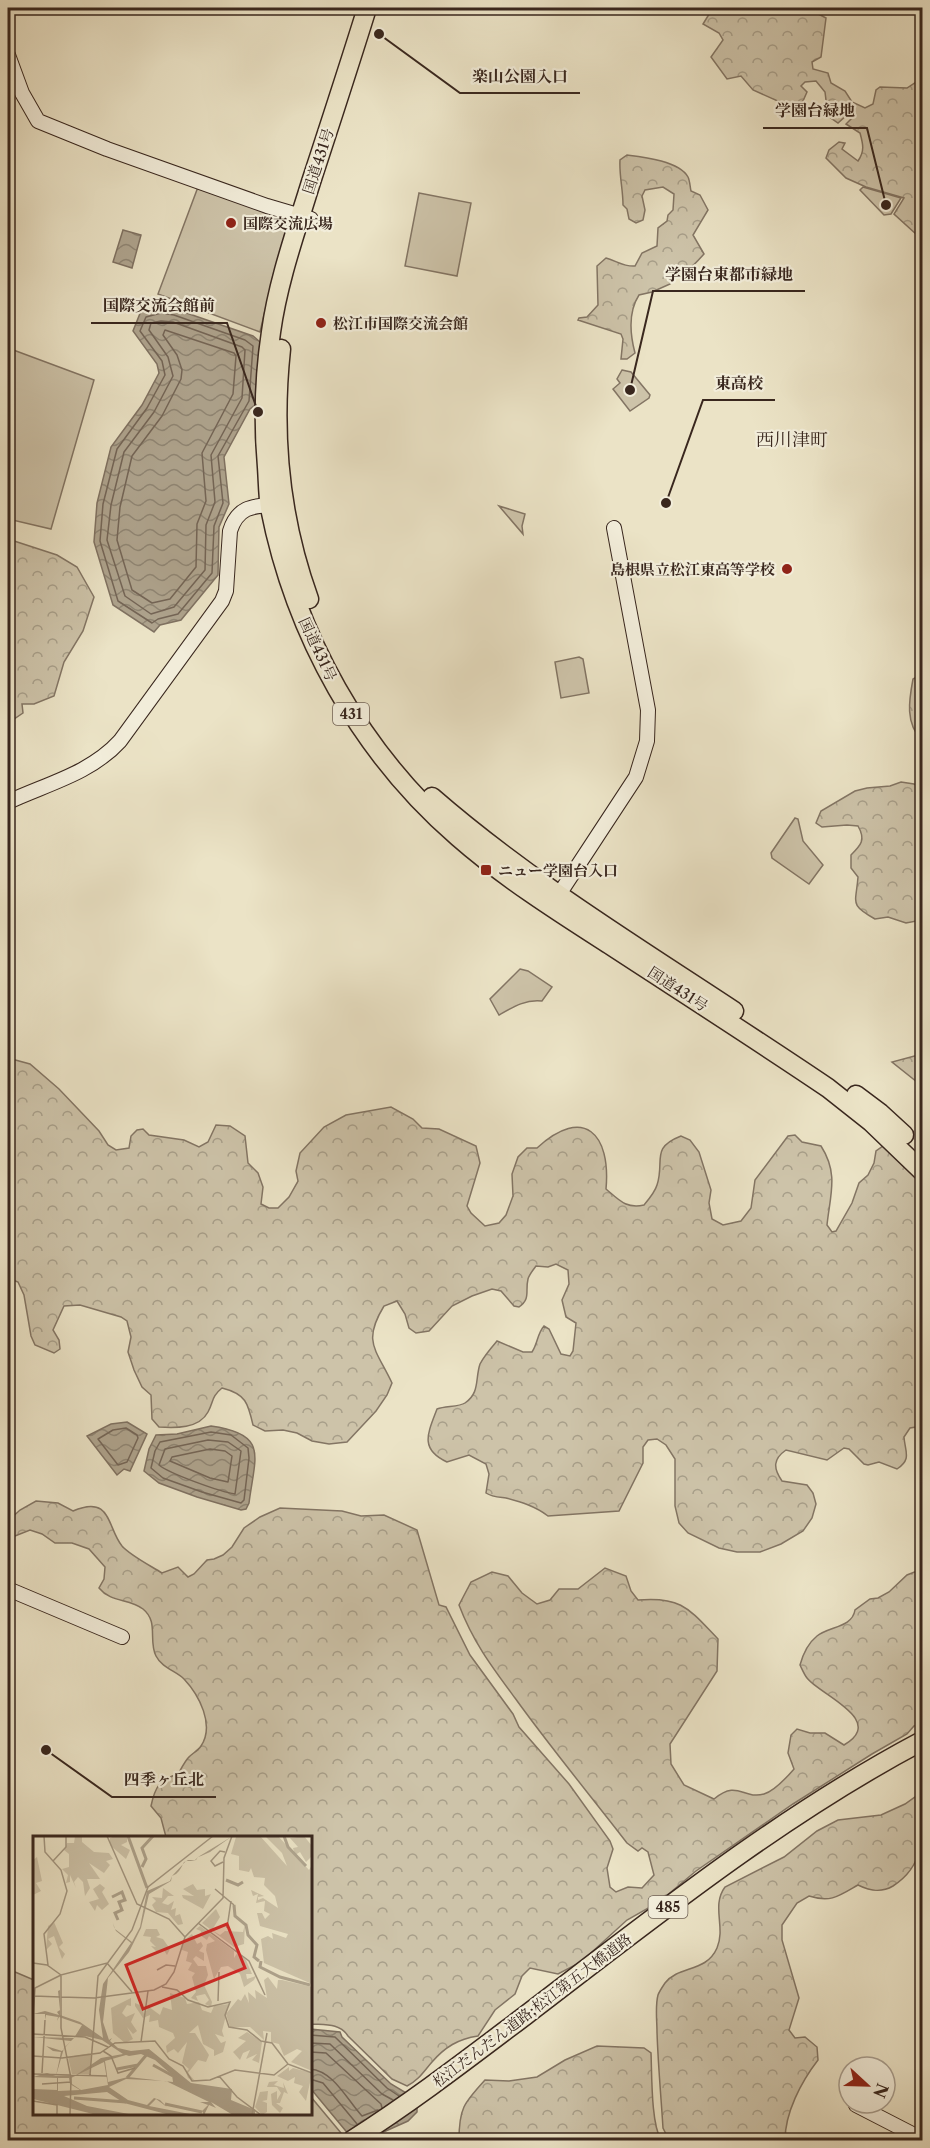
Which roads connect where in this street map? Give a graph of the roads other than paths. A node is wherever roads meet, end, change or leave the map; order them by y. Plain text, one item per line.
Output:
1 (367, 8) edge
2 (380, 8) edge
3 (8, 55) edge
4 (306, 218) junction
5 (276, 504) junction
6 (614, 528) dead end
7 (8, 802) edge
8 (555, 902) junction
9 (922, 1153) edge
10 (922, 1171) edge
11 (8, 1588) edge
12 (122, 1636) dead end
13 (922, 1741) edge
14 (875, 2115) edge
15 (922, 2139) edge
16 (352, 2140) edge

1 - 4 highway, 国道431号 / 431
2 - 4 highway, 国道431号 / 431
3 - 4 street
4 - 5 highway, 国道431号 / 431
5 - 7 street
5 - 8 highway, 国道431号 / 431
6 - 8 street
8 - 9 highway, 国道431号 / 431
8 - 10 highway, 国道431号 / 431
11 - 12 street
13 - 16 highway, 松江だんだん道路;松江第五大橋道路 / 485
14 - 15 street

